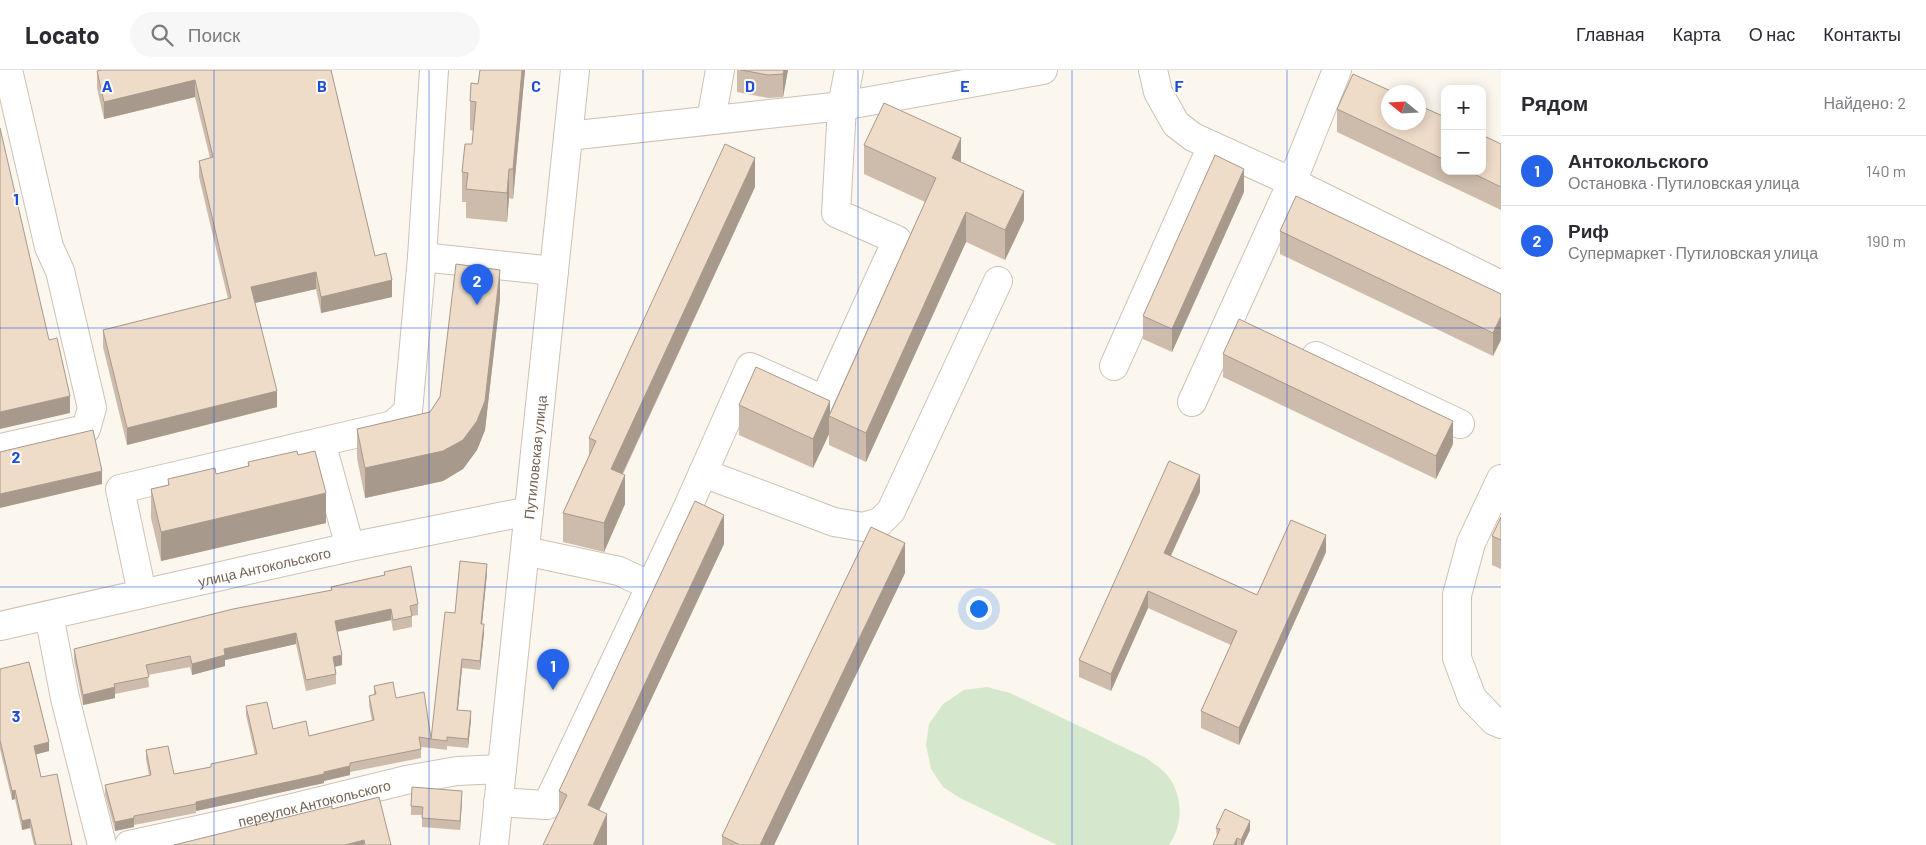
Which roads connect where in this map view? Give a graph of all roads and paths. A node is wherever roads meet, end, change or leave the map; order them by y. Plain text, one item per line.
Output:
1 (8, 70) edge
2 (434, 70) edge
3 (574, 70) edge
4 (720, 70) edge
5 (850, 70) edge
6 (1043, 70) edge
7 (1153, 70) edge
8 (1337, 70) edge
9 (1003, 74) edge
10 (842, 106) junction
11 (711, 120) junction
12 (568, 136) junction
13 (1212, 146) junction
14 (1292, 182) junction
15 (422, 257) junction
16 (554, 271) junction
17 (998, 281) dead end
18 (1501, 285) edge
19 (1231, 316) junction
20 (1257, 328) edge
21 (1292, 345) edge
22 (1114, 366) dead end
23 (1192, 402) dead end
24 (1460, 424) dead end
25 (321, 442) junction
26 (0, 448) edge
27 (703, 473) junction
28 (1501, 479) edge
29 (529, 511) junction
30 (350, 546) junction
31 (525, 551) junction
32 (651, 586) junction
33 (142, 592) junction
34 (50, 615) junction
35 (0, 626) edge
36 (1501, 724) edge
37 (502, 769) junction
38 (498, 802) junction
39 (102, 845) edge
40 (129, 845) edge
41 (494, 845) edge

1 - 26 street
2 - 15 street
3 - 12 street, Путиловская улица
4 - 11 street
5 - 10 street
6 - 9 street
7 - 13 street
8 - 14 street
9 - 10 street
10 - 11 street
10 - 27 street
11 - 12 street
12 - 16 street, Путиловская улица
13 - 14 street
13 - 22 street
14 - 18 street
14 - 19 street
15 - 16 street
15 - 25 street
16 - 29 street, Путиловская улица
17 - 27 street
19 - 20 street
19 - 23 street
21 - 24 street
25 - 30 street
25 - 33 street
27 - 32 street
28 - 36 street
29 - 30 street, улица Антокольского
29 - 31 street, Путиловская улица
30 - 33 street, улица Антокольского
31 - 32 street
31 - 37 street, Путиловская улица
32 - 38 street
33 - 34 street, улица Антокольского
34 - 35 street, улица Антокольского
34 - 39 street
37 - 38 street, Путиловская улица
37 - 40 street, переулок Антокольского
38 - 41 street, Путиловская улица

